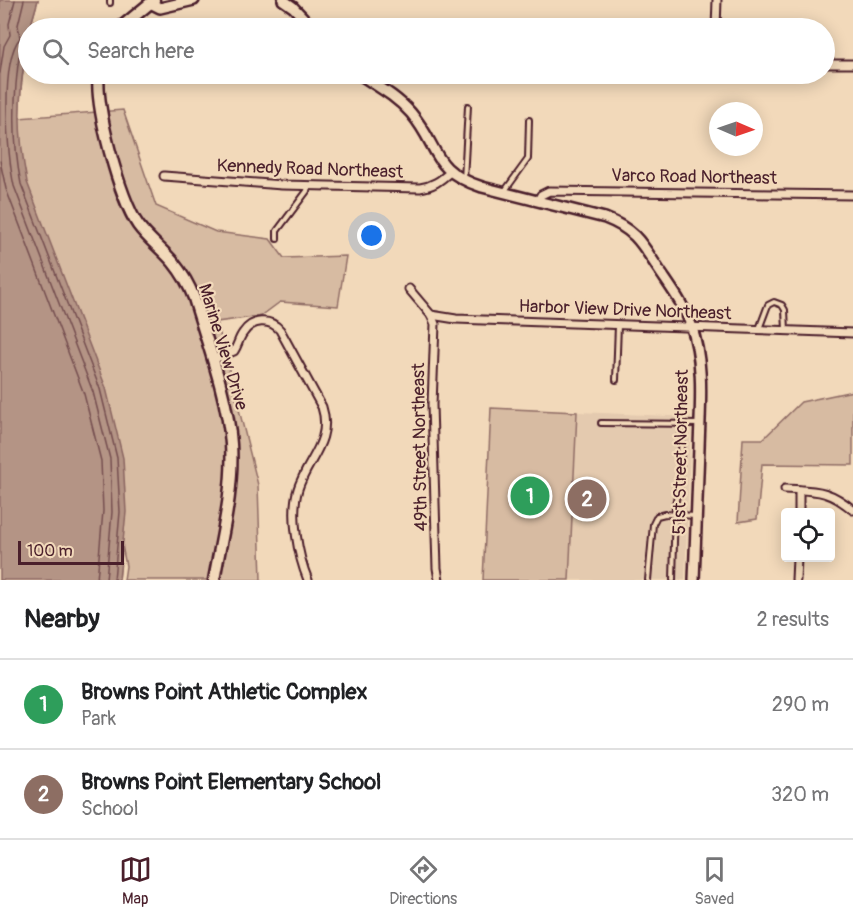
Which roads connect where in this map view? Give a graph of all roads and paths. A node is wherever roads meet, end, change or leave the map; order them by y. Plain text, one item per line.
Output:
1 (194, 0) edge
2 (283, 0) edge
3 (717, 0) edge
4 (153, 1) edge
5 (132, 18) edge
6 (304, 18) edge
7 (716, 18) edge
8 (835, 64) edge
9 (853, 64) edge
10 (99, 84) edge
11 (373, 84) edge
12 (468, 106) dead end
13 (529, 120) dead end
14 (450, 172) junction
15 (164, 176) dead end
16 (464, 181) junction
17 (308, 185) junction
18 (504, 193) junction
19 (853, 195) edge
20 (538, 200) junction
21 (277, 239) dead end
22 (409, 289) dead end
23 (431, 315) junction
24 (618, 324) junction
25 (691, 326) junction
26 (759, 329) junction
27 (786, 330) junction
28 (853, 333) edge
29 (212, 360) junction
30 (616, 381) dead end
31 (602, 423) dead end
32 (682, 424) junction
33 (700, 424) junction
34 (785, 489) dead end
35 (799, 490) junction
36 (798, 508) edge
37 (853, 510) edge
38 (675, 515) junction
39 (697, 516) junction
40 (797, 562) edge
41 (214, 580) edge
42 (308, 580) edge
43 (439, 580) edge
44 (648, 580) edge
45 (674, 580) edge
46 (694, 580) edge
47 (796, 580) edge

1 - 4 street
2 - 6 street
3 - 7 street
4 - 5 main road
8 - 9 street
10 - 29 main road, Marine View Drive
11 - 14 street
12 - 16 lane
13 - 18 lane
14 - 16 street, 51st Street Northeast
14 - 17 street, Kennedy Road Northeast
15 - 17 street, Kennedy Road Northeast
16 - 18 street, 51st Street Northeast
17 - 21 lane
18 - 20 street, 51st Street Northeast
19 - 20 street, Varco Road Northeast
20 - 25 street, 51st Street Northeast
22 - 23 street
23 - 24 street, Harbor View Drive Northeast
23 - 43 street, 49th Street Northeast
24 - 25 street, Harbor View Drive Northeast
24 - 30 lane
25 - 26 street, Harbor View Drive Northeast
25 - 33 street, 51st Street Northeast
26 - 27 street, Harbor View Drive Northeast
26 - 27 lane
27 - 28 street, Harbor View Drive Northeast
29 - 41 main road, Marine View Drive
29 - 42 street
31 - 32 lane
32 - 33 lane
32 - 38 lane
33 - 39 street, 51st Street Northeast
34 - 35 street
35 - 36 street
35 - 37 street
38 - 39 lane
38 - 44 lane
38 - 45 lane
39 - 46 street, 51st Street Northeast
40 - 47 street

